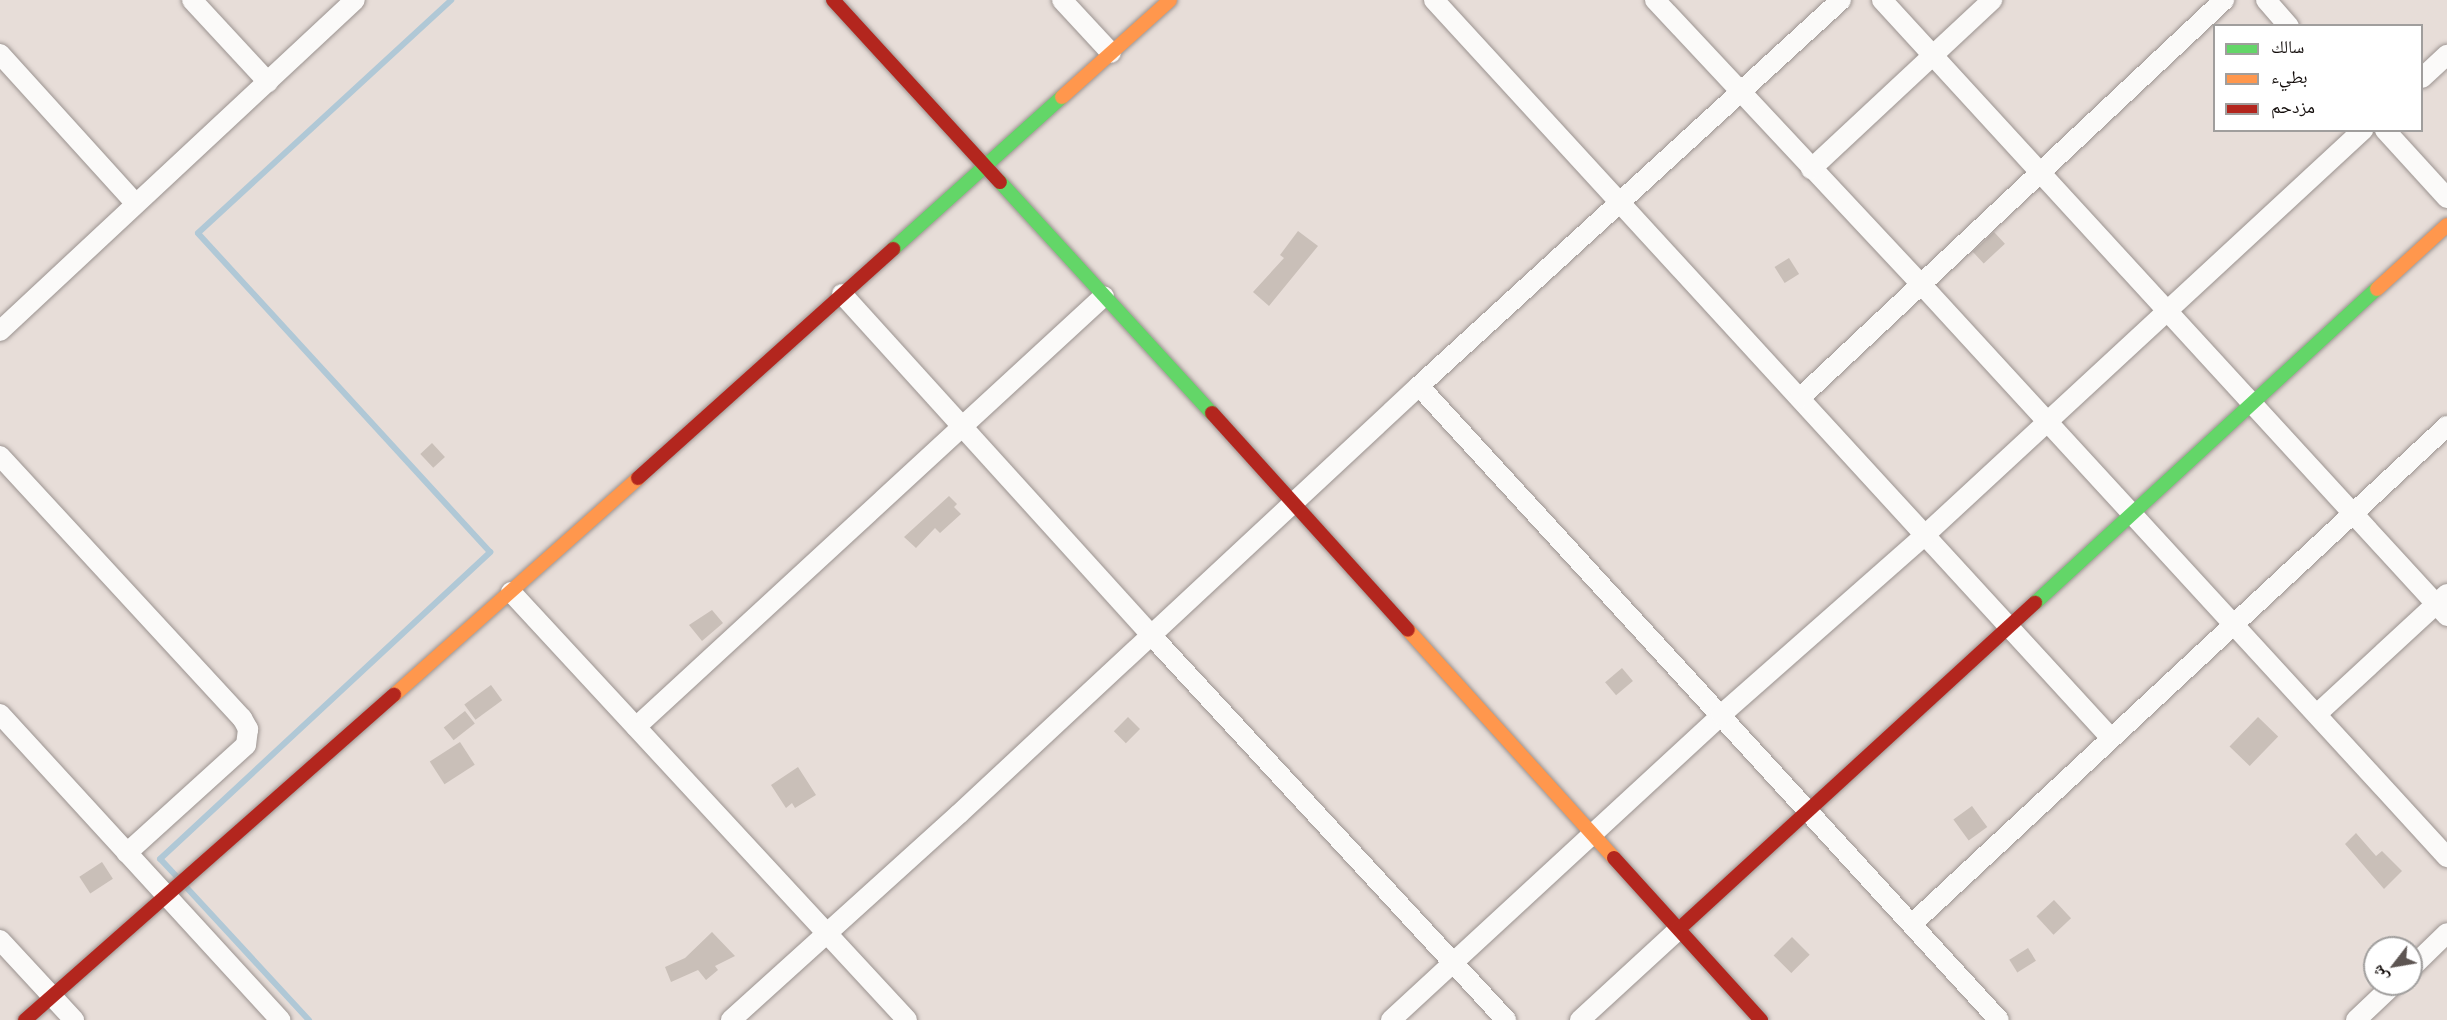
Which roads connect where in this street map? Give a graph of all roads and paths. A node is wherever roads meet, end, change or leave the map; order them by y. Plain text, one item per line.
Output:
1 (192, 0) edge
2 (355, 0) edge
3 (833, 0) edge
4 (1062, 0) edge
5 (1170, 0) edge
6 (1434, 0) edge
7 (1655, 0) edge
8 (1841, 0) edge
9 (1882, 0) edge
10 (1992, 0) edge
11 (2224, 0) edge
12 (2266, 0) edge
13 (2287, 24) edge
14 (1111, 53) junction
15 (0, 54) edge
16 (1932, 55) junction
17 (2447, 55) edge
18 (2423, 76) edge
19 (268, 82) junction
20 (1740, 93) junction
21 (2361, 132) edge
22 (2387, 132) edge
23 (985, 166) junction
24 (1811, 169) junction
25 (2039, 172) junction
26 (2447, 198) edge
27 (1620, 202) junction
28 (136, 204) junction
29 (2447, 225) edge
30 (1921, 284) junction
31 (842, 294) junction
32 (1104, 296) junction
33 (2167, 311) junction
34 (0, 331) edge
35 (1419, 386) junction
36 (1800, 398) junction
37 (2252, 404) junction
38 (2047, 421) junction
39 (963, 426) junction
40 (2447, 426) edge
41 (0, 456) edge
42 (1292, 504) junction
43 (2352, 512) junction
44 (2132, 514) junction
45 (1925, 535) junction
46 (511, 592) junction
47 (2443, 605) edge
48 (2233, 624) junction
49 (2008, 628) junction
50 (1151, 635) junction
51 (0, 714) edge
52 (2317, 714) junction
53 (1720, 715) junction
54 (636, 727) junction
55 (2111, 738) junction
56 (1808, 810) junction
57 (1592, 834) junction
58 (127, 853) junction
59 (2447, 857) edge
60 (167, 897) junction
61 (1912, 924) junction
62 (1678, 929) junction
63 (826, 933) junction
64 (2447, 933) edge
65 (0, 940) edge
66 (2423, 956) edge
67 (1452, 962) junction
68 (2381, 996) edge
69 (52, 997) junction
70 (25, 1020) edge
71 (74, 1020) edge
72 (280, 1020) edge
73 (731, 1020) edge
74 (907, 1020) edge
75 (1391, 1020) edge
76 (1506, 1020) edge
77 (1580, 1020) edge
78 (1761, 1020) edge
79 (1999, 1020) edge
80 (2356, 1020) edge

1 - 19 street
2 - 19 street
3 - 23 street
4 - 14 street
5 - 14 street
6 - 27 street
7 - 20 street
8 - 20 street
9 - 16 street
10 - 16 street
11 - 25 street
12 - 13 street
14 - 23 street
15 - 28 street
16 - 24 street
16 - 25 street
17 - 18 street
19 - 28 street
20 - 24 street
20 - 27 street
21 - 33 street
22 - 26 street
23 - 31 street
23 - 32 street
24 - 30 street
25 - 30 street
25 - 33 street
27 - 35 street
27 - 36 street
28 - 34 street
29 - 37 street
30 - 36 street
30 - 38 street
31 - 39 street
31 - 46 street
32 - 39 street
32 - 42 street
33 - 37 street
33 - 38 street
35 - 42 street
35 - 53 street
36 - 45 street
37 - 43 street
37 - 44 street
38 - 44 street
38 - 45 street
39 - 50 street
39 - 54 street
40 - 43 street
41 - 58 street
42 - 50 street
42 - 57 street
43 - 47 street
43 - 48 street
44 - 48 street
44 - 49 street
45 - 49 street
45 - 53 street
46 - 54 street
46 - 60 street
47 - 52 street
48 - 52 street
48 - 55 street
49 - 55 street
49 - 56 street
50 - 63 street
50 - 67 street
51 - 58 street
52 - 59 street
53 - 56 street
53 - 57 street
54 - 63 street
55 - 61 street
56 - 61 street
56 - 62 street
57 - 62 street
57 - 67 street
58 - 60 street
60 - 69 street
60 - 72 street
61 - 79 street
62 - 77 street
62 - 78 street
63 - 73 street
63 - 74 street
64 - 66 street
65 - 69 street
67 - 75 street
67 - 76 street
68 - 80 street
69 - 70 street
69 - 71 street

